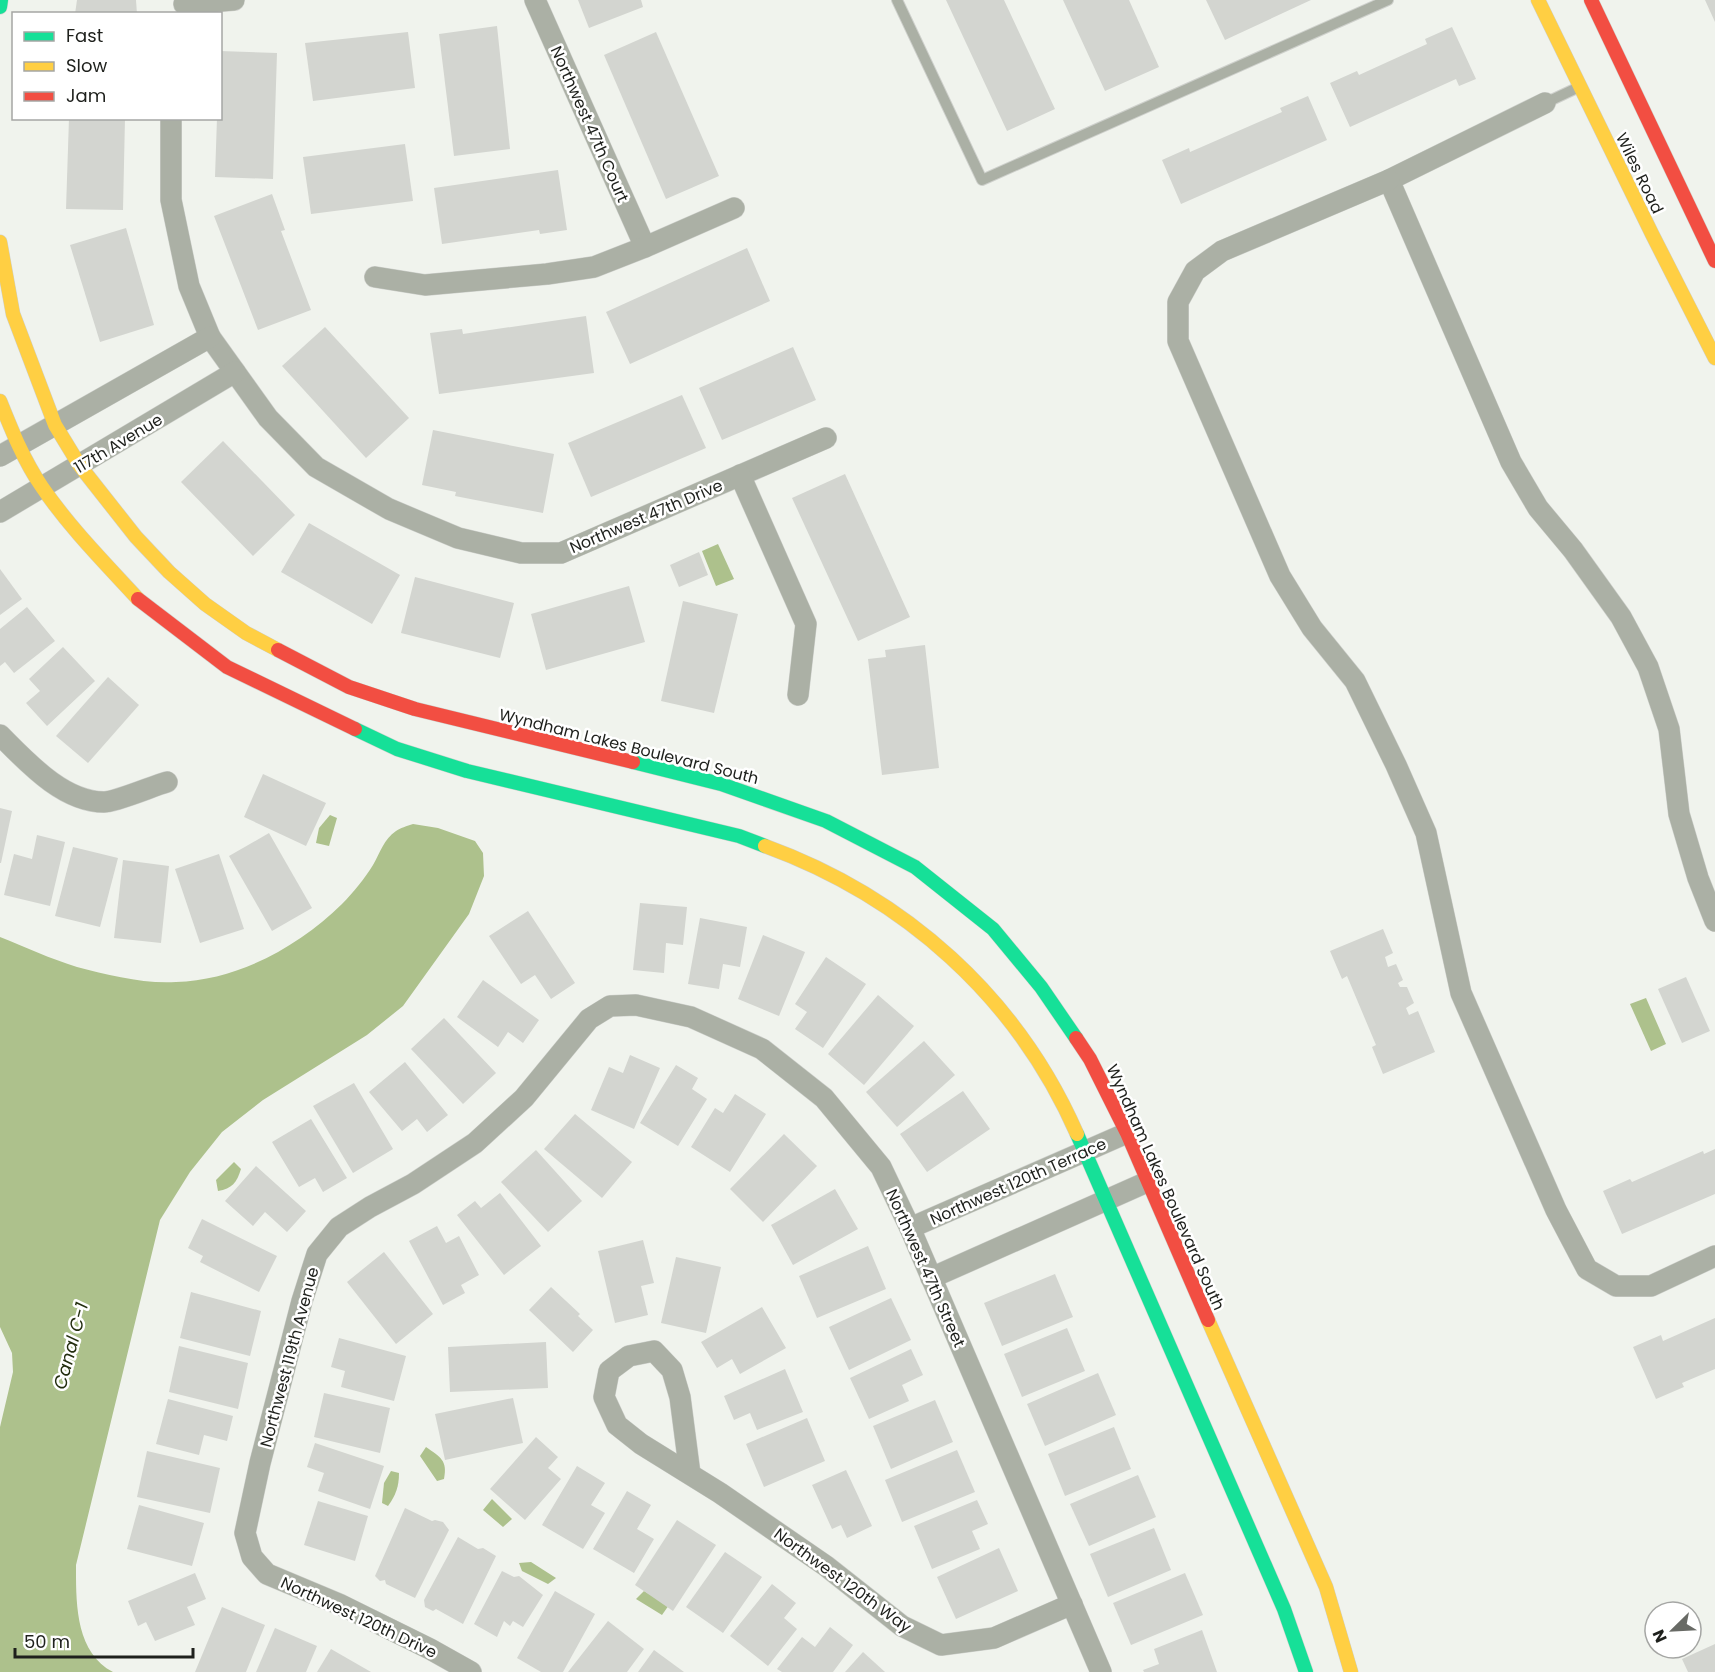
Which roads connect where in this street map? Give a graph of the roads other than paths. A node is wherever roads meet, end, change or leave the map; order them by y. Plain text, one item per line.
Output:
1 (1, 0) edge
2 (234, 0) edge
3 (535, 0) edge
4 (897, 0) edge
5 (1388, 0) edge
6 (1538, 0) edge
7 (1591, 0) edge
8 (184, 6) edge
9 (0, 7) edge
10 (1579, 87) junction
11 (1545, 103) joint
12 (171, 120) edge
13 (1389, 180) junction
14 (734, 208) dead end
15 (0, 242) edge
16 (645, 247) junction
17 (1715, 261) edge
18 (375, 277) dead end
19 (210, 337) junction
20 (1715, 358) edge
21 (235, 372) junction
22 (0, 401) edge
23 (55, 425) junction
24 (826, 438) dead end
25 (9, 452) edge
26 (80, 466) junction
27 (740, 475) junction
28 (42, 487) junction
29 (0, 512) edge
30 (798, 695) dead end
31 (0, 735) edge
32 (167, 782) dead end
33 (1715, 921) edge
34 (610, 1006) joint
35 (1127, 1133) junction
36 (1085, 1152) junction
37 (1147, 1182) junction
38 (1107, 1200) junction
39 (910, 1228) junction
40 (1715, 1256) edge
41 (931, 1278) junction
42 (690, 1474) junction
43 (252, 1557) joint
44 (1072, 1604) junction
45 (471, 1672) edge
46 (1101, 1672) edge
47 (1306, 1672) edge
48 (1351, 1672) edge

1 - 9 street
2 - 8 street
3 - 16 street, Northwest 47th Court
4 - 5 lane
6 - 10 street, Wiles Road
7 - 17 street, Wiles Road
10 - 11 lane
10 - 20 street, Wiles Road
11 - 13 street
12 - 19 street, Northwest 47th Drive
13 - 33 street
13 - 40 street
14 - 16 street
15 - 23 street, Wyndham Lakes Boulevard South
16 - 18 street
19 - 21 street, Northwest 47th Drive
19 - 23 street
21 - 26 street, 117th Avenue
21 - 27 street, Northwest 47th Drive
22 - 25 street
23 - 25 street
23 - 26 street, Wyndham Lakes Boulevard South
24 - 27 street, Northwest 47th Drive
25 - 28 street
26 - 28 street, 117th Avenue
26 - 35 street, Wyndham Lakes Boulevard South
27 - 30 street, Northwest 47th Drive
28 - 29 street, 117th Avenue
28 - 36 street
31 - 32 street
34 - 39 street, Northwest 47th Street
34 - 43 street, Northwest 119th Avenue
35 - 36 street, Northwest 120th Terrace
35 - 37 street, Wyndham Lakes Boulevard South
36 - 38 street
36 - 39 street, Northwest 120th Terrace
37 - 38 street
37 - 48 street, Wyndham Lakes Boulevard South
38 - 41 street
38 - 47 street
39 - 41 street, Northwest 47th Street
41 - 44 street, Northwest 47th Street
42 - 42 street, Northwest 120th Way
42 - 44 street, Northwest 120th Way
43 - 45 street, Northwest 120th Drive
44 - 46 street, Northwest 47th Street

